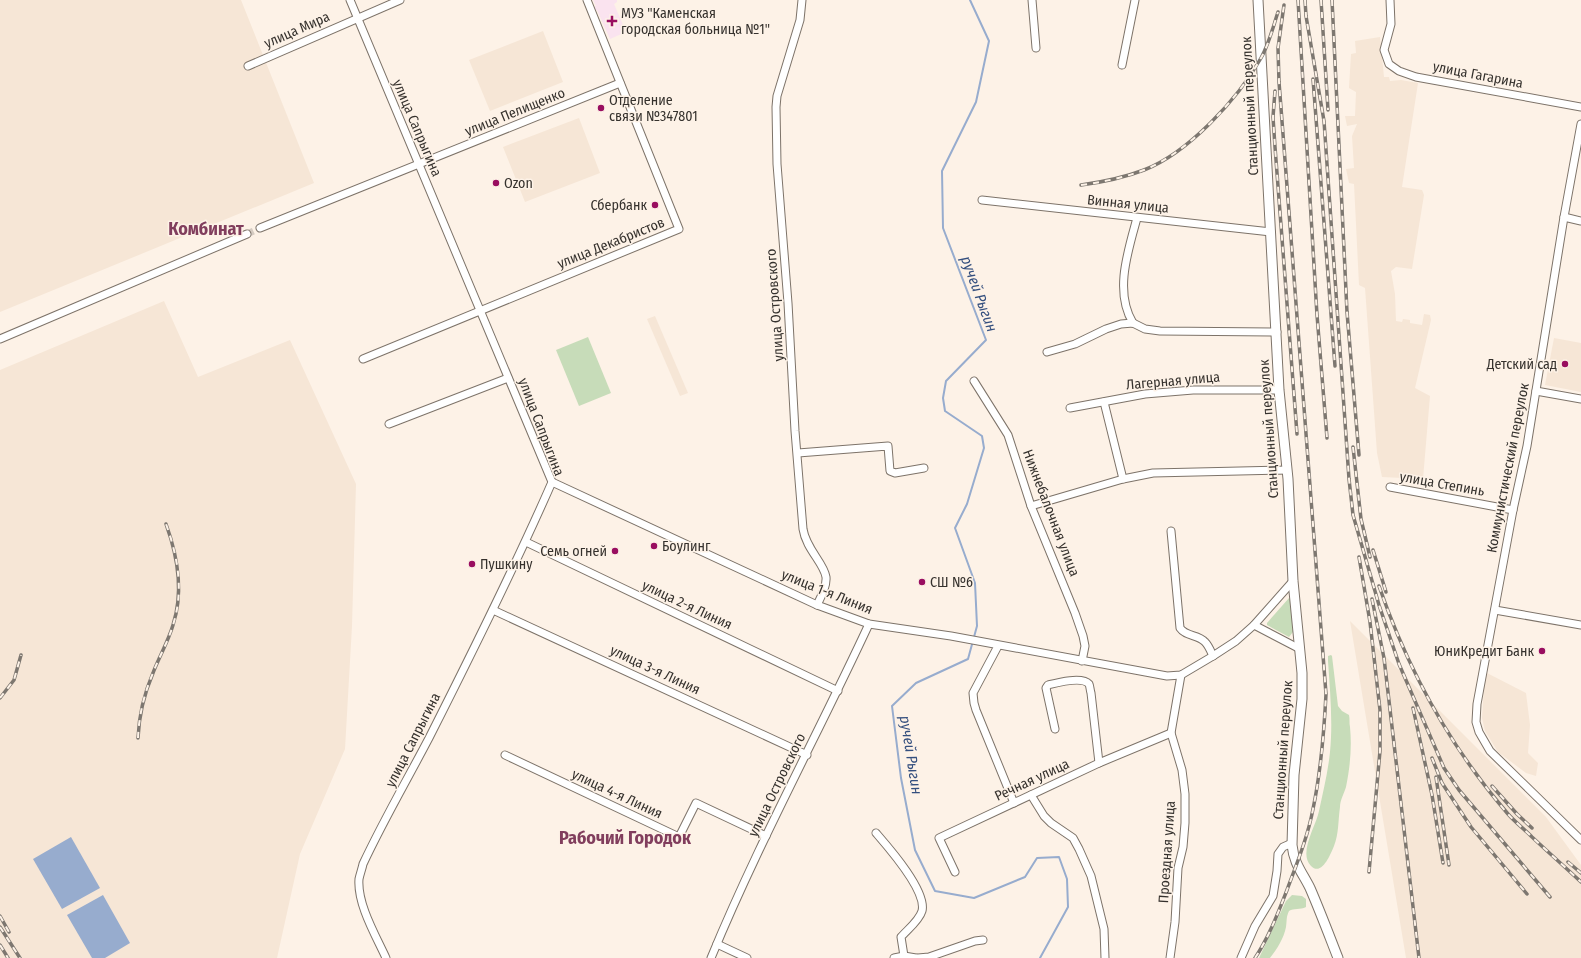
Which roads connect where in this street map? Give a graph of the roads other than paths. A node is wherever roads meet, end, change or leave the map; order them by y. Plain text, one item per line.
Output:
1 (350, 0) edge
2 (400, 0) edge
3 (587, 0) edge
4 (802, 0) edge
5 (1032, 0) edge
6 (1135, 0) edge
7 (1258, 0) edge
8 (1390, 0) edge
9 (357, 18) junction
10 (1036, 48) dead end
11 (1122, 65) dead end
12 (248, 66) dead end
13 (620, 83) junction
14 (1581, 108) edge
15 (1581, 124) edge
16 (418, 165) junction
17 (982, 200) dead end
18 (1564, 217) junction
19 (1137, 218) junction
20 (1581, 221) edge
21 (260, 228) tunnel mouth
22 (1271, 232) junction
23 (247, 234) tunnel mouth
24 (480, 311) junction
25 (1133, 323) junction
26 (1277, 332) junction
27 (0, 339) edge
28 (1047, 352) dead end
29 (363, 359) dead end
30 (508, 378) junction
31 (974, 381) dead end
32 (1279, 390) junction
33 (1536, 391) junction
34 (1581, 399) edge
35 (1104, 402) junction
36 (1070, 408) dead end
37 (389, 424) dead end
38 (798, 453) junction
39 (924, 468) dead end
40 (1287, 470) junction
41 (1123, 479) junction
42 (552, 482) junction
43 (1390, 487) dead end
44 (1031, 506) junction
45 (1513, 510) junction
46 (1171, 530) dead end
47 (526, 542) junction
48 (1293, 582) junction
49 (817, 605) junction
50 (493, 610) junction
51 (1495, 610) junction
52 (869, 624) junction
53 (1254, 624) junction
54 (1581, 624) edge
55 (998, 646) junction
56 (1300, 649) junction
57 (1213, 656) junction
58 (1082, 661) junction
59 (1181, 675) junction
60 (838, 691) junction
61 (1055, 729) dead end
62 (1171, 732) junction
63 (505, 754) dead end
64 (807, 754) junction
65 (1099, 762) junction
66 (1031, 795) junction
67 (1014, 803) junction
68 (876, 833) dead end
69 (766, 836) junction
70 (1581, 840) edge
71 (1292, 843) junction
72 (955, 872) dead end
73 (983, 940) dead end
74 (717, 944) junction
75 (904, 956) junction
76 (386, 958) edge
77 (711, 958) edge
78 (747, 958) edge
79 (894, 958) edge
80 (917, 958) edge
81 (1104, 958) edge
82 (1170, 958) edge
83 (1241, 958) edge
84 (1338, 958) edge

1 - 9 street, улица Сапрыгина
2 - 9 street, улица Мира
3 - 13 street, улица Декабристов
4 - 38 street, улица Островского
5 - 10 street
6 - 11 street
7 - 22 main road, Станционный переулок
8 - 14 street, улица Гагарина
9 - 12 street, улица Мира
9 - 16 street, улица Сапрыгина
13 - 16 street, улица Пелищенко
13 - 24 street, улица Декабристов
15 - 18 street, Коммунистический переулок
16 - 21 street, улица Пелищенко
16 - 24 street, улица Сапрыгина
17 - 19 street, Винная улица
18 - 20 street
18 - 33 street, Коммунистический переулок
19 - 22 street, Винная улица
19 - 25 street
22 - 26 main road, Станционный переулок
23 - 27 street
24 - 29 street
24 - 30 street, улица Сапрыгина
25 - 26 street
25 - 28 street
26 - 32 main road, Станционный переулок
30 - 37 street
30 - 42 street, улица Сапрыгина
31 - 44 street, Нижнебалочная улица
32 - 35 street, Лагерная улица
32 - 40 main road, Станционный переулок
33 - 34 street
33 - 45 street, Коммунистический переулок
35 - 36 street, Лагерная улица
35 - 41 street
38 - 39 street
38 - 49 street, улица Островского
40 - 41 street
40 - 48 main road, Станционный переулок
41 - 44 street
42 - 47 street, улица Сапрыгина
42 - 49 street, улица 1-я Линия
43 - 45 street, улица Степинь
44 - 58 street, Нижнебалочная улица
45 - 51 street, Коммунистический переулок
46 - 57 street
47 - 50 street, улица Сапрыгина
47 - 60 street, улица 2-я Линия
48 - 53 street
48 - 56 main road, Станционный переулок
49 - 52 street, улица 1-я Линия
50 - 64 street, улица 3-я Линия
50 - 76 street, улица Сапрыгина
51 - 54 street
51 - 70 street, Коммунистический переулок
52 - 55 street, улица 1-я Линия
52 - 60 street, улица Островского
53 - 56 street
53 - 57 street
55 - 58 street, улица 1-я Линия
55 - 67 street
56 - 71 main road, Станционный переулок
57 - 59 street
58 - 59 street, улица 1-я Линия
59 - 62 street, Проездная улица
60 - 64 street, улица Островского
61 - 65 street
62 - 65 street, Речная улица
62 - 82 street, Проездная улица
63 - 69 street, улица 4-я Линия
64 - 69 street, улица Островского
65 - 66 street, Речная улица
66 - 67 street, Речная улица
66 - 81 street
67 - 72 street, Речная улица
68 - 75 street
69 - 74 street, улица Островского
71 - 83 street
71 - 84 main road, Станционный переулок
73 - 80 street
74 - 77 street, улица Островского
74 - 78 street
75 - 79 street
75 - 80 street

